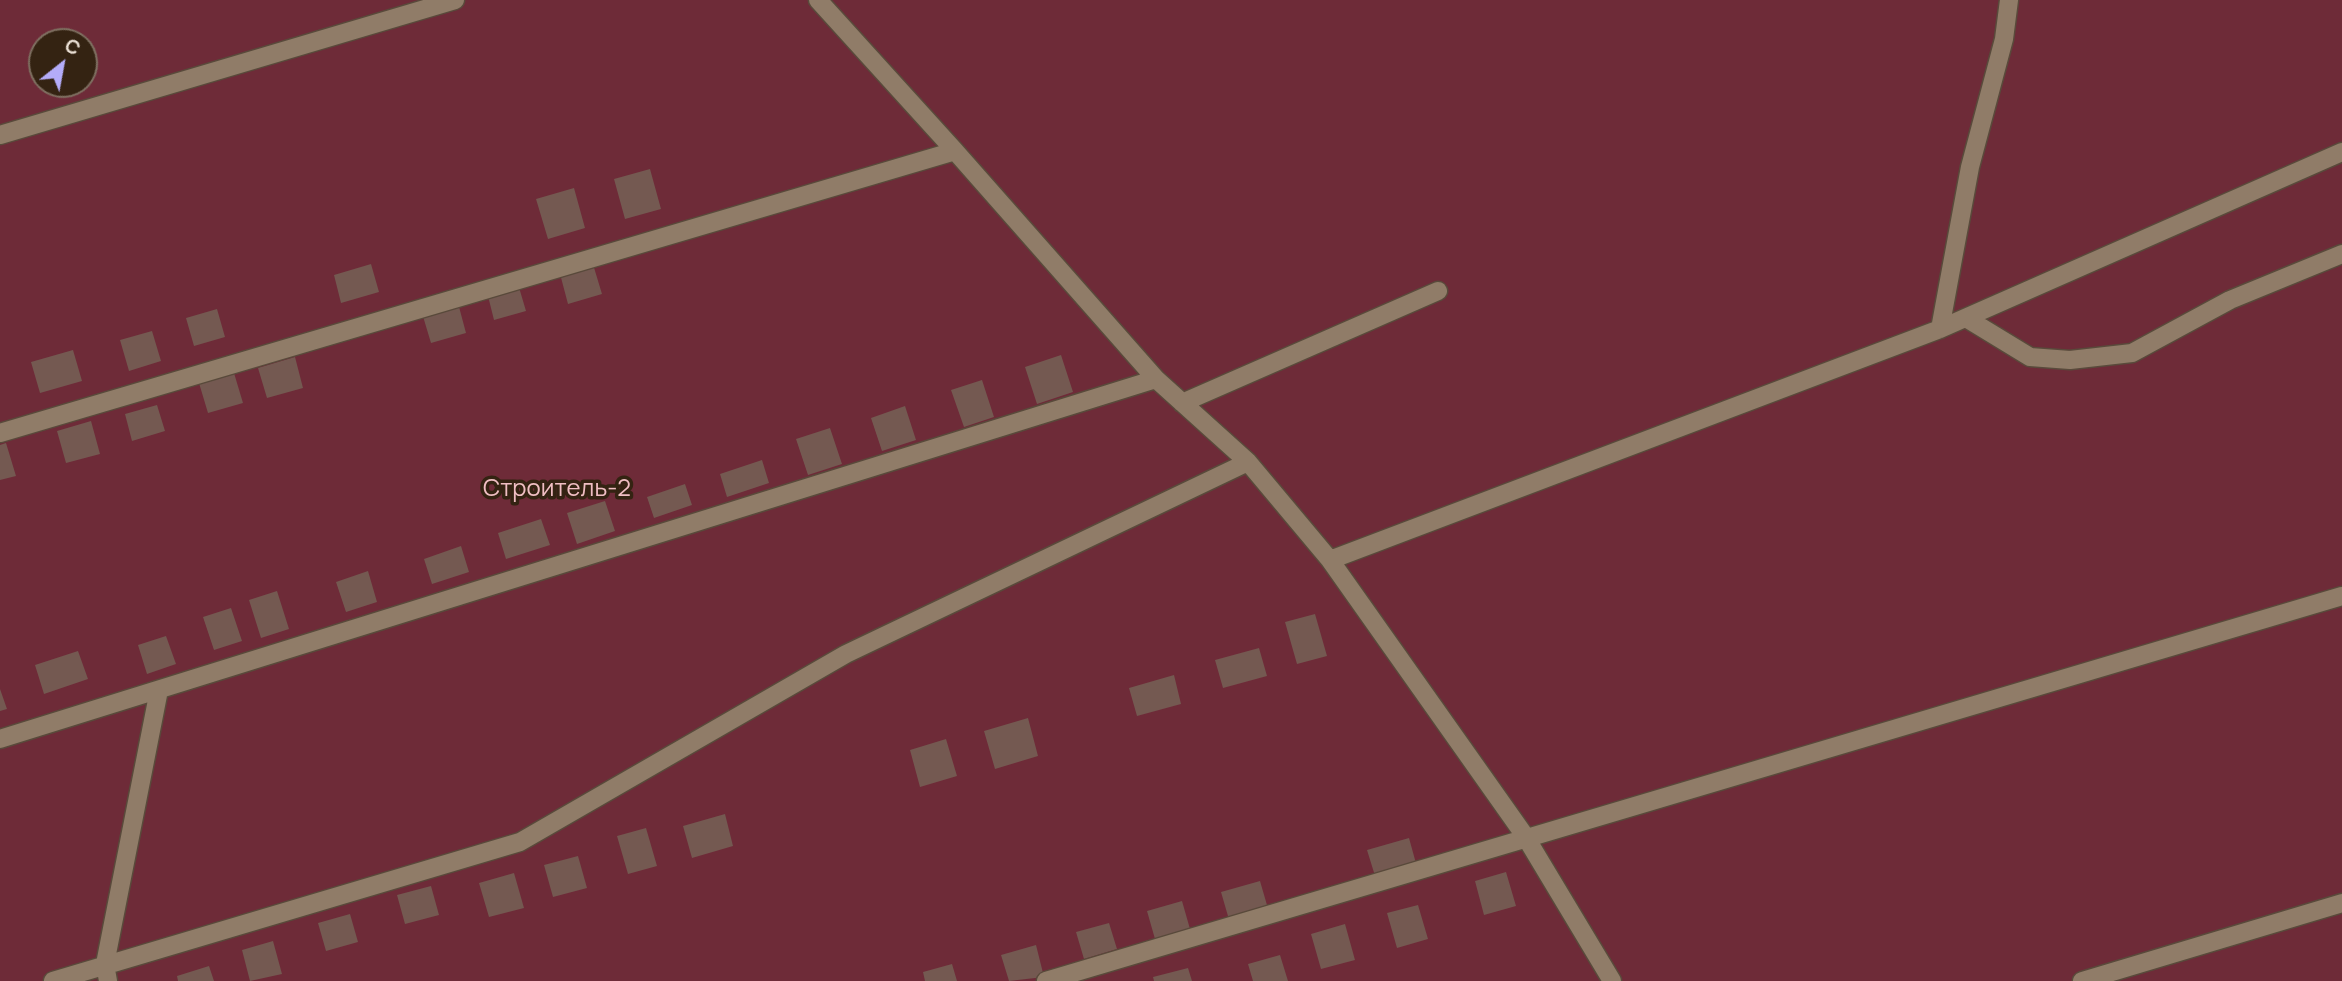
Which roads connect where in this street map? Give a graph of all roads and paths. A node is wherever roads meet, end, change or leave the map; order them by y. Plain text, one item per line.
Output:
1 (455, 0) edge
2 (818, 0) edge
3 (2009, 0) edge
4 (0, 135) edge
5 (955, 151) junction
6 (2342, 152) edge
7 (2342, 254) edge
8 (1437, 291) dead end
9 (1966, 318) junction
10 (1940, 329) junction
11 (1156, 379) junction
12 (1182, 403) junction
13 (0, 433) edge
14 (1248, 462) junction
15 (1330, 560) junction
16 (2342, 596) edge
17 (159, 690) junction
18 (0, 739) edge
19 (1525, 836) junction
20 (2342, 903) edge
21 (107, 973) edge
22 (52, 981) edge
23 (1046, 981) edge
24 (1612, 981) edge
25 (2082, 981) edge

1 - 4 lane
2 - 5 lane
3 - 10 lane
5 - 11 lane
5 - 13 lane
6 - 9 lane
7 - 9 lane
8 - 12 lane
9 - 10 lane
10 - 15 lane
11 - 12 lane
11 - 17 lane
12 - 14 lane
14 - 15 lane
14 - 21 lane
15 - 19 lane
16 - 19 lane
17 - 18 lane
17 - 21 lane
19 - 23 lane
19 - 24 lane
20 - 25 lane
21 - 22 lane

